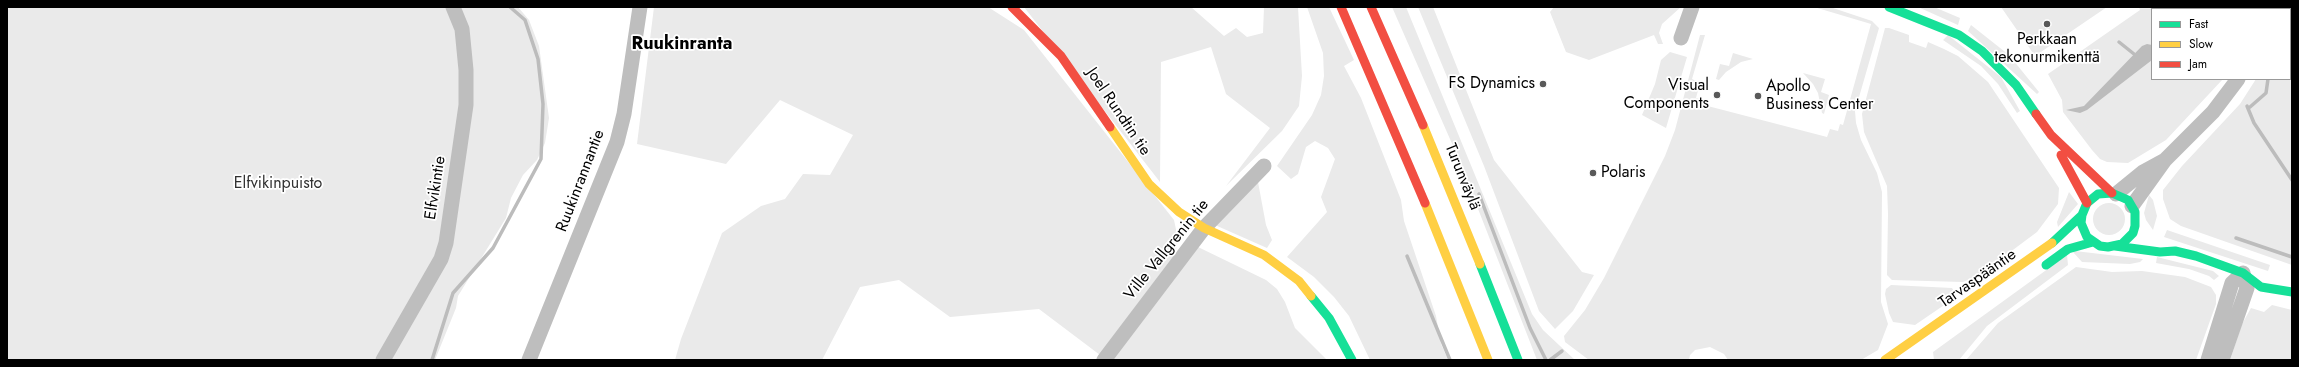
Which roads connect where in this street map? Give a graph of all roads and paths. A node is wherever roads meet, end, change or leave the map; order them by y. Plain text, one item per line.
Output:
1 (453, 7) edge
2 (640, 7) edge
3 (1012, 7) edge
4 (1341, 7) edge
5 (1371, 7) edge
6 (1692, 7) edge
7 (1889, 7) edge
8 (1681, 38) dead end
9 (2237, 80) edge
10 (2051, 135) junction
11 (2165, 160) junction
12 (1264, 166) dead end
13 (2114, 193) junction
14 (2087, 202) junction
15 (2132, 206) junction
16 (2082, 215) junction
17 (1204, 228) junction
18 (2093, 242) junction
19 (2164, 242) dead end
20 (2115, 246) junction
21 (2176, 251) junction
22 (2041, 269) dead end
23 (2243, 272) junction
24 (2258, 273) dead end
25 (2292, 292) edge
26 (383, 360) edge
27 (529, 360) edge
28 (1104, 360) edge
29 (1351, 360) edge
30 (1488, 360) edge
31 (1518, 360) edge
32 (1885, 360) edge
33 (2208, 360) edge
34 (2222, 360) edge

1 - 26 street, Elfvikintie
2 - 27 street, Ruukinrannantie
3 - 17 main road, Joel Rundtin tie
4 - 30 main road
5 - 31 main road, Turunväylä
6 - 8 street
7 - 10 main road
9 - 11 street
10 - 13 main road
10 - 14 main road
11 - 13 street
11 - 15 street
12 - 17 street, Ville Vallgrenin tie
13 - 14 main road
13 - 15 main road
14 - 16 main road
15 - 20 main road
16 - 18 main road
16 - 32 main road, Tarvaspääntie
17 - 28 street, Ville Vallgrenin tie
17 - 29 main road
18 - 20 main road
18 - 22 main road, Tarvaspääntie
19 - 21 main road
20 - 21 main road
21 - 23 main road
23 - 24 main road
23 - 25 main road
23 - 33 street
23 - 34 street

